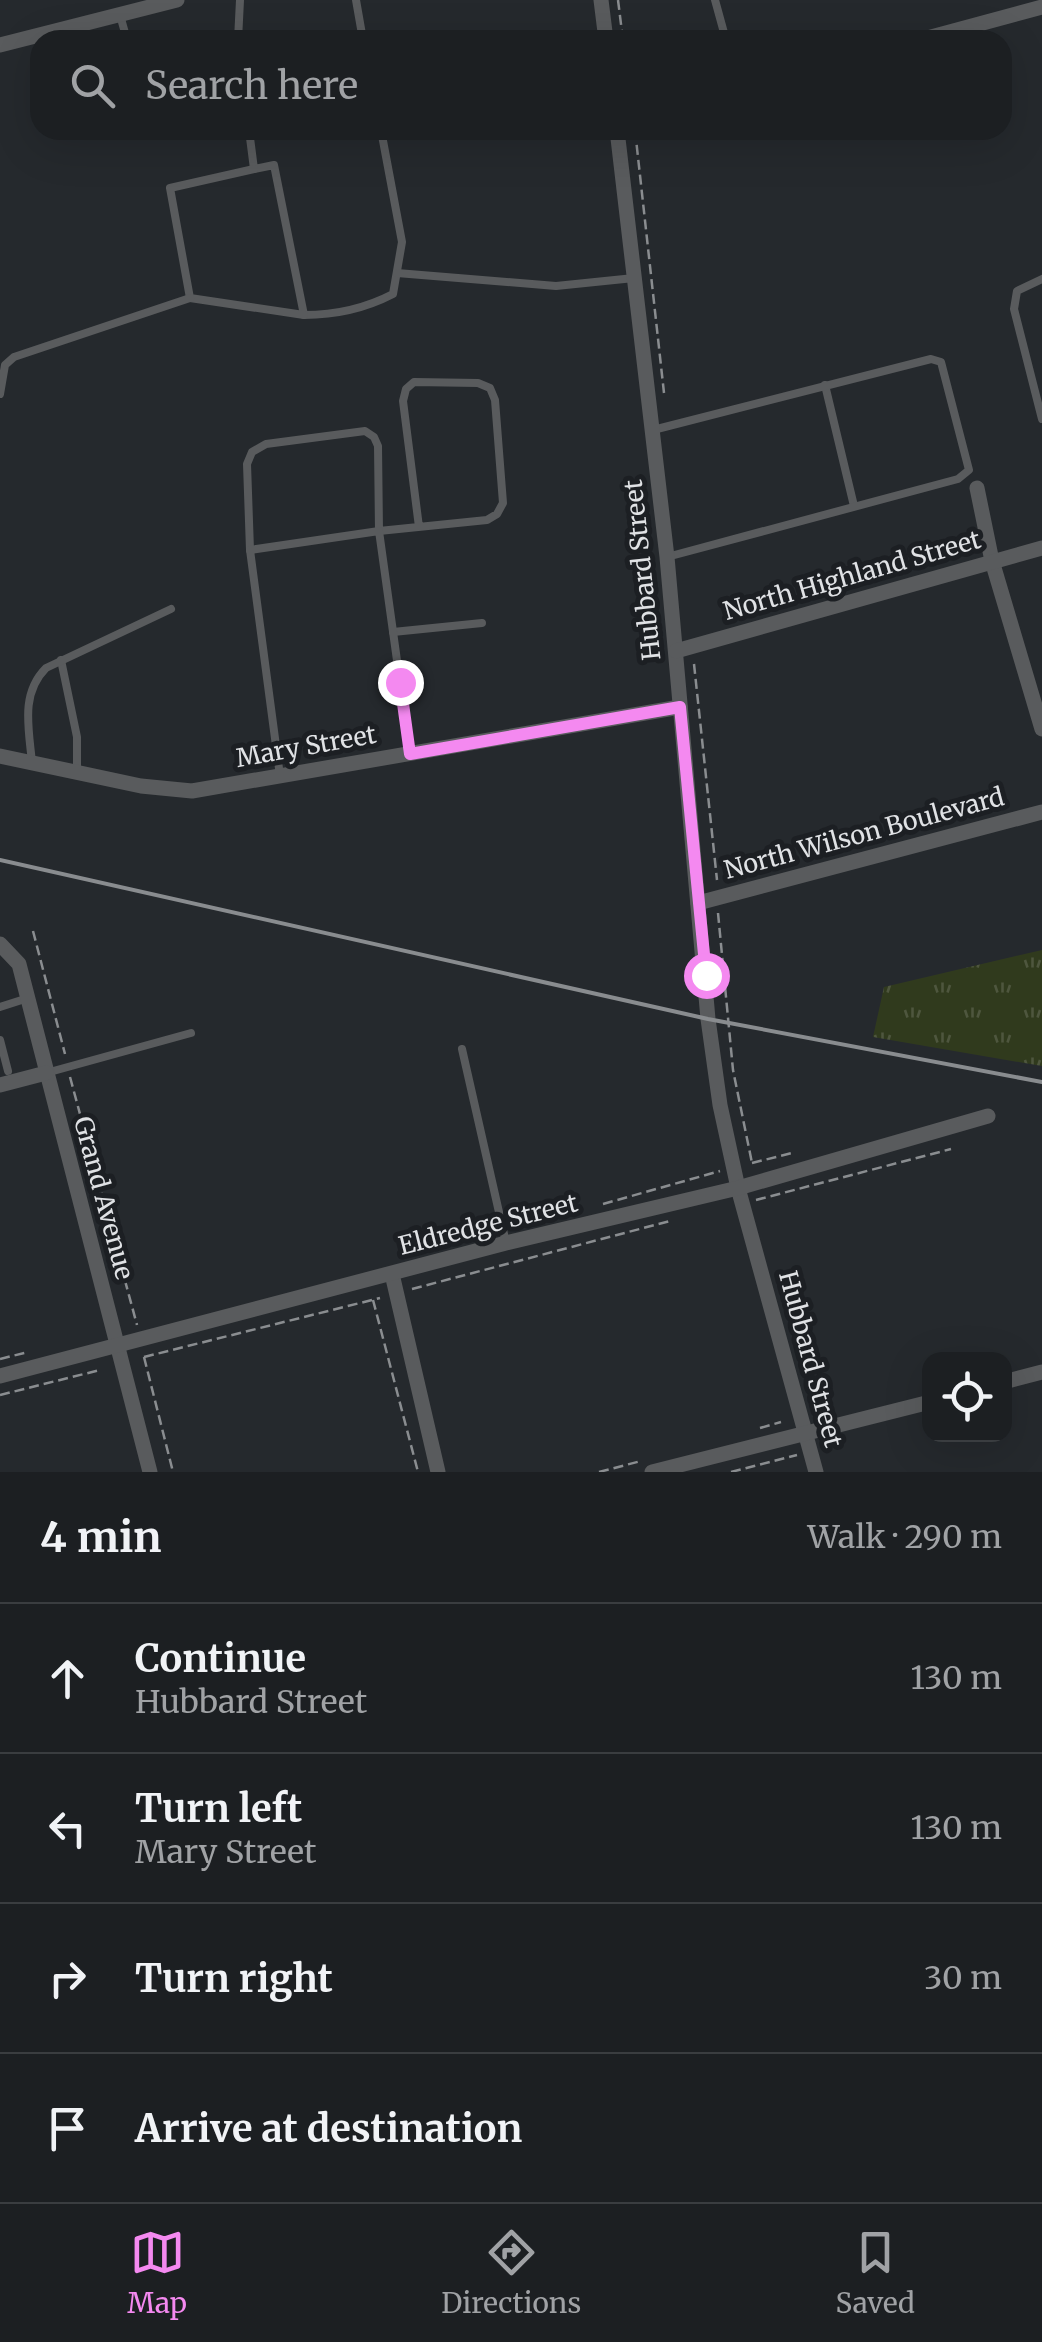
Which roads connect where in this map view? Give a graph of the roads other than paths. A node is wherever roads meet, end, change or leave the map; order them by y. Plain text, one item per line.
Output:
1 (178, 0) edge
2 (240, 0) edge
3 (356, 0) edge
4 (600, 0) edge
5 (715, 0) edge
6 (1042, 7) edge
7 (120, 15) junction
8 (60, 30) edge
9 (124, 30) edge
10 (238, 30) edge
11 (362, 30) edge
12 (604, 30) edge
13 (723, 30) edge
14 (957, 30) edge
15 (30, 38) edge
16 (0, 45) edge
17 (250, 140) edge
18 (382, 140) edge
19 (618, 140) edge
20 (254, 169) junction
21 (397, 273) junction
22 (634, 278) junction
23 (1042, 280) edge
24 (190, 298) junction
25 (304, 315) junction
26 (825, 386) junction
27 (0, 394) edge
28 (1042, 420) edge
29 (653, 430) junction
30 (977, 488) dead end
31 (854, 506) junction
32 (420, 527) junction
33 (379, 531) junction
34 (1042, 548) edge
35 (250, 550) junction
36 (667, 557) junction
37 (992, 561) junction
38 (171, 610) dead end
39 (482, 622) dead end
40 (393, 632) junction
41 (676, 651) junction
42 (62, 660) junction
43 (680, 707) junction
44 (1042, 729) edge
45 (410, 754) junction
46 (0, 756) edge
47 (32, 763) junction
48 (77, 773) junction
49 (280, 776) junction
50 (1042, 812) edge
51 (698, 903) junction
52 (0, 944) edge
53 (28, 998) junction
54 (0, 1007) edge
55 (192, 1033) dead end
56 (0, 1040) edge
57 (462, 1049) dead end
58 (46, 1072) junction
59 (4, 1078) edge
60 (988, 1116) dead end
61 (740, 1195) junction
62 (506, 1244) junction
63 (392, 1274) junction
64 (116, 1344) junction
65 (1042, 1372) edge
66 (0, 1376) edge
67 (1012, 1380) edge
68 (922, 1404) edge
69 (806, 1434) junction
70 (654, 1465) edge
71 (150, 1472) edge
72 (438, 1472) edge
73 (816, 1472) edge

1 - 7 street
2 - 10 lane
3 - 11 lane
4 - 12 street
5 - 13 lane
6 - 14 street
7 - 8 street
7 - 9 lane
15 - 16 street
17 - 20 lane
18 - 21 lane
19 - 22 street, Hubbard Street
20 - 24 lane
20 - 25 lane
21 - 22 lane
21 - 25 lane
22 - 29 street, Hubbard Street
23 - 28 lane
24 - 25 lane
24 - 27 lane
26 - 29 lane
26 - 31 lane
26 - 31 lane
29 - 36 street, Hubbard Street
30 - 37 street
31 - 36 lane
32 - 32 lane
32 - 33 lane
33 - 35 lane
33 - 35 lane
33 - 40 lane
34 - 37 street, North Highland Street
35 - 49 lane
36 - 41 street, Hubbard Street
37 - 41 street, North Highland Street
37 - 44 street
38 - 42 lane
39 - 40 lane
40 - 45 lane
41 - 43 street, Hubbard Street
42 - 47 lane
42 - 48 lane
43 - 45 street, Mary Street
43 - 51 street, Hubbard Street
45 - 49 street, Mary Street
46 - 47 street, Mary Street
47 - 48 street, Mary Street
48 - 49 street, Mary Street
50 - 51 street, North Wilson Boulevard
51 - 61 street, Hubbard Street
52 - 53 street, Grand Avenue
53 - 54 lane
53 - 58 street, Grand Avenue
55 - 58 lane
56 - 59 lane
57 - 62 lane
58 - 59 street
58 - 64 street, Grand Avenue
60 - 61 street, Eldredge Street
61 - 62 street, Eldredge Street
61 - 69 street, Hubbard Street
62 - 63 street, Eldredge Street
63 - 64 street, Eldredge Street
63 - 72 street
64 - 66 street, Eldredge Street
64 - 71 street, Grand Avenue
65 - 67 street
68 - 69 street
69 - 70 street
69 - 73 street, Hubbard Street

